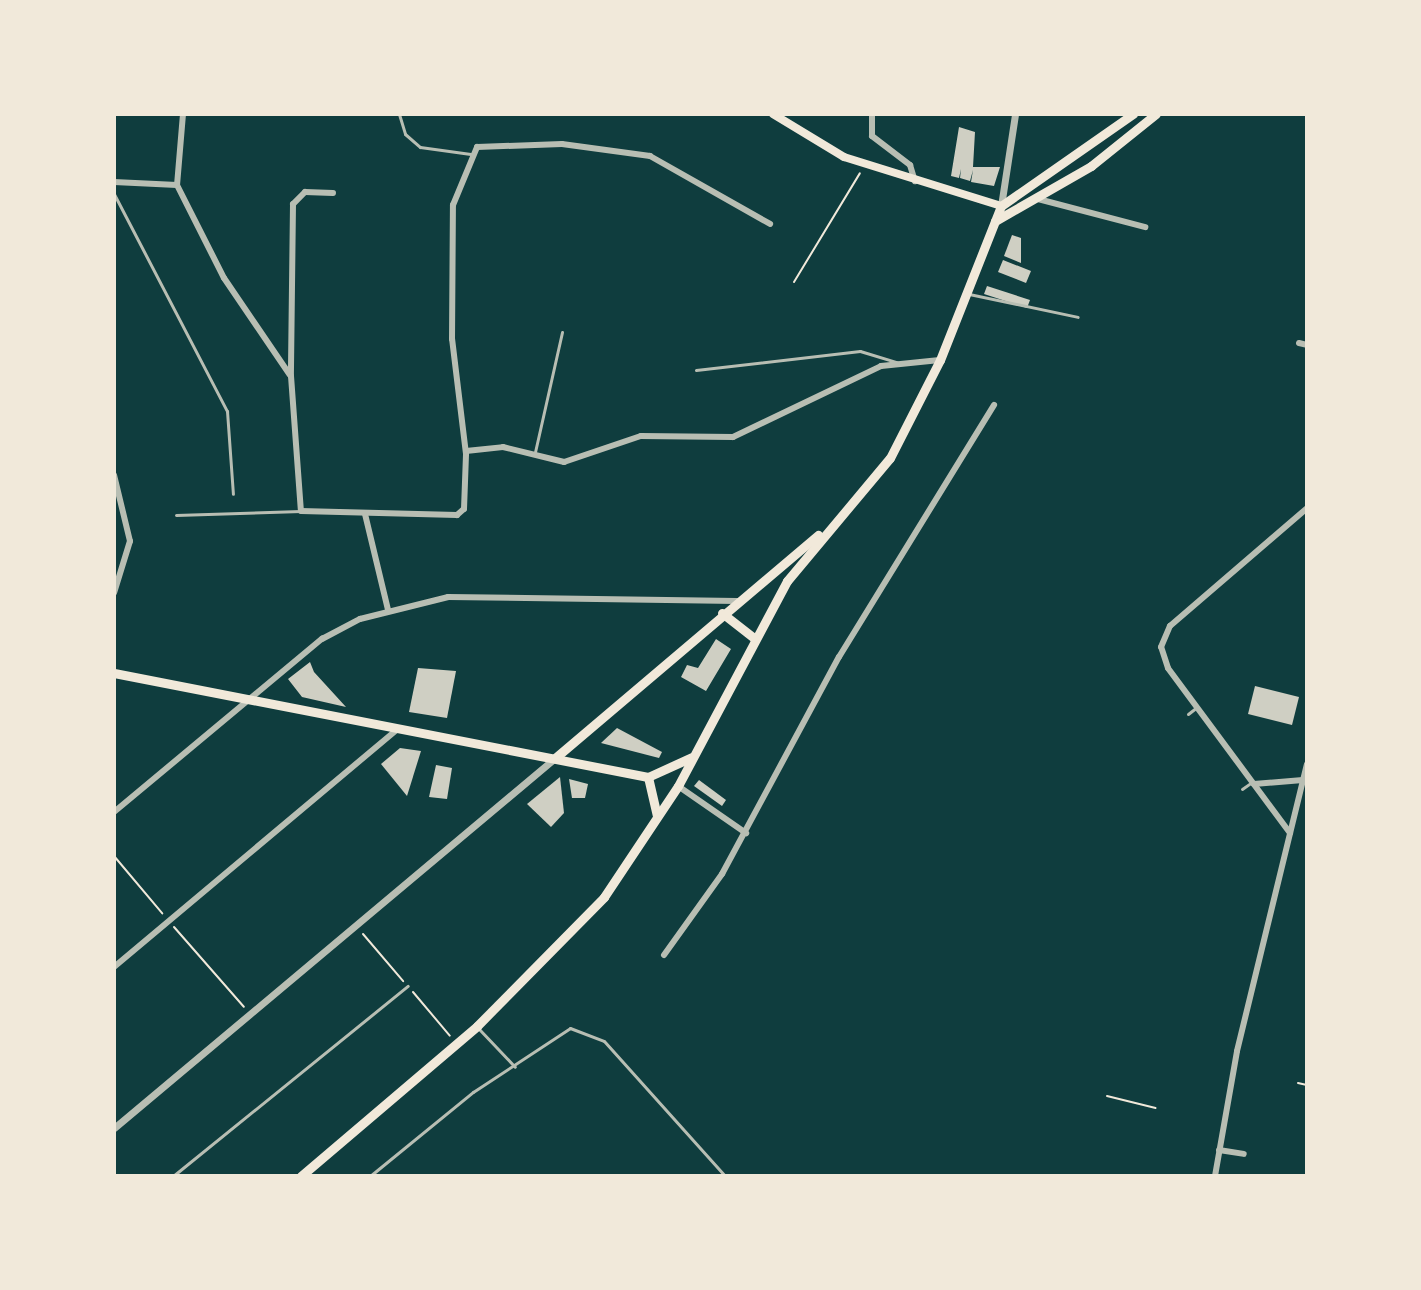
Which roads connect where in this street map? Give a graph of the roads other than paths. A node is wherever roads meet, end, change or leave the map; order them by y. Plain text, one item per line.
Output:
1 (183, 114) edge
2 (399, 114) edge
3 (773, 114) edge
4 (872, 114) edge
5 (1015, 114) edge
6 (1133, 114) edge
7 (1156, 114) edge
8 (471, 154) junction
9 (915, 181) junction
10 (114, 182) edge
11 (177, 185) junction
12 (333, 193) dead end
13 (114, 194) edge
14 (1038, 199) junction
15 (1001, 206) junction
16 (995, 221) junction
17 (770, 224) dead end
18 (1145, 227) dead end
19 (969, 294) junction
20 (1078, 317) dead end
21 (562, 332) dead end
22 (940, 360) junction
23 (897, 362) junction
24 (696, 370) dead end
25 (291, 376) junction
26 (994, 405) dead end
27 (466, 451) junction
28 (535, 452) junction
29 (114, 475) edge
30 (233, 494) dead end
31 (1307, 508) edge
32 (301, 511) junction
33 (365, 514) junction
34 (176, 515) dead end
35 (829, 526) junction
36 (114, 593) edge
37 (737, 601) junction
38 (388, 610) junction
39 (722, 613) junction
40 (754, 638) junction
41 (114, 673) edge
42 (248, 700) junction
43 (1197, 707) junction
44 (1188, 714) dead end
45 (396, 730) junction
46 (694, 756) junction
47 (555, 758) junction
48 (1307, 764) edge
49 (648, 777) junction
50 (1303, 780) junction
51 (1253, 783) junction
52 (678, 786) junction
53 (1242, 789) dead end
54 (114, 812) edge
55 (656, 821) junction
56 (746, 833) junction
57 (1290, 833) junction
58 (664, 955) dead end
59 (114, 967) edge
60 (408, 986) dead end
61 (477, 1026) junction
62 (516, 1068) junction
63 (114, 1128) edge
64 (1219, 1150) junction
65 (1244, 1154) dead end
66 (173, 1176) edge
67 (301, 1176) edge
68 (370, 1176) edge
69 (725, 1176) edge
70 (1215, 1176) edge

1 - 11 street
2 - 8 lane
3 - 9 main road
4 - 9 street
5 - 15 street
6 - 15 main road
7 - 14 main road
8 - 17 street
8 - 27 street
9 - 15 main road
10 - 11 street
11 - 25 street
12 - 25 street
13 - 30 lane
14 - 16 main road
14 - 18 street
15 - 16 main road
16 - 19 main road
19 - 20 lane
19 - 22 main road
21 - 28 lane
22 - 23 street
22 - 35 main road
23 - 24 lane
23 - 28 street
25 - 32 street
26 - 56 street
27 - 28 street
27 - 33 street
29 - 36 street
31 - 43 street
32 - 33 street
32 - 34 lane
33 - 38 street
35 - 37 main road
35 - 40 main road
37 - 38 street
37 - 39 main road
38 - 42 street
39 - 40 main road
39 - 47 main road
40 - 46 main road
41 - 42 main road
42 - 45 main road
42 - 54 street
43 - 44 lane
43 - 51 street
45 - 47 main road
45 - 59 street
46 - 49 main road
46 - 52 main road
47 - 49 main road
47 - 63 street
48 - 50 street
49 - 55 main road
50 - 51 street
50 - 57 street
51 - 53 lane
51 - 57 street
52 - 55 main road
52 - 56 street
55 - 61 main road
56 - 58 street
57 - 64 street
60 - 66 lane
61 - 62 lane
61 - 67 main road
62 - 68 lane
62 - 69 lane
64 - 65 street
64 - 70 street

